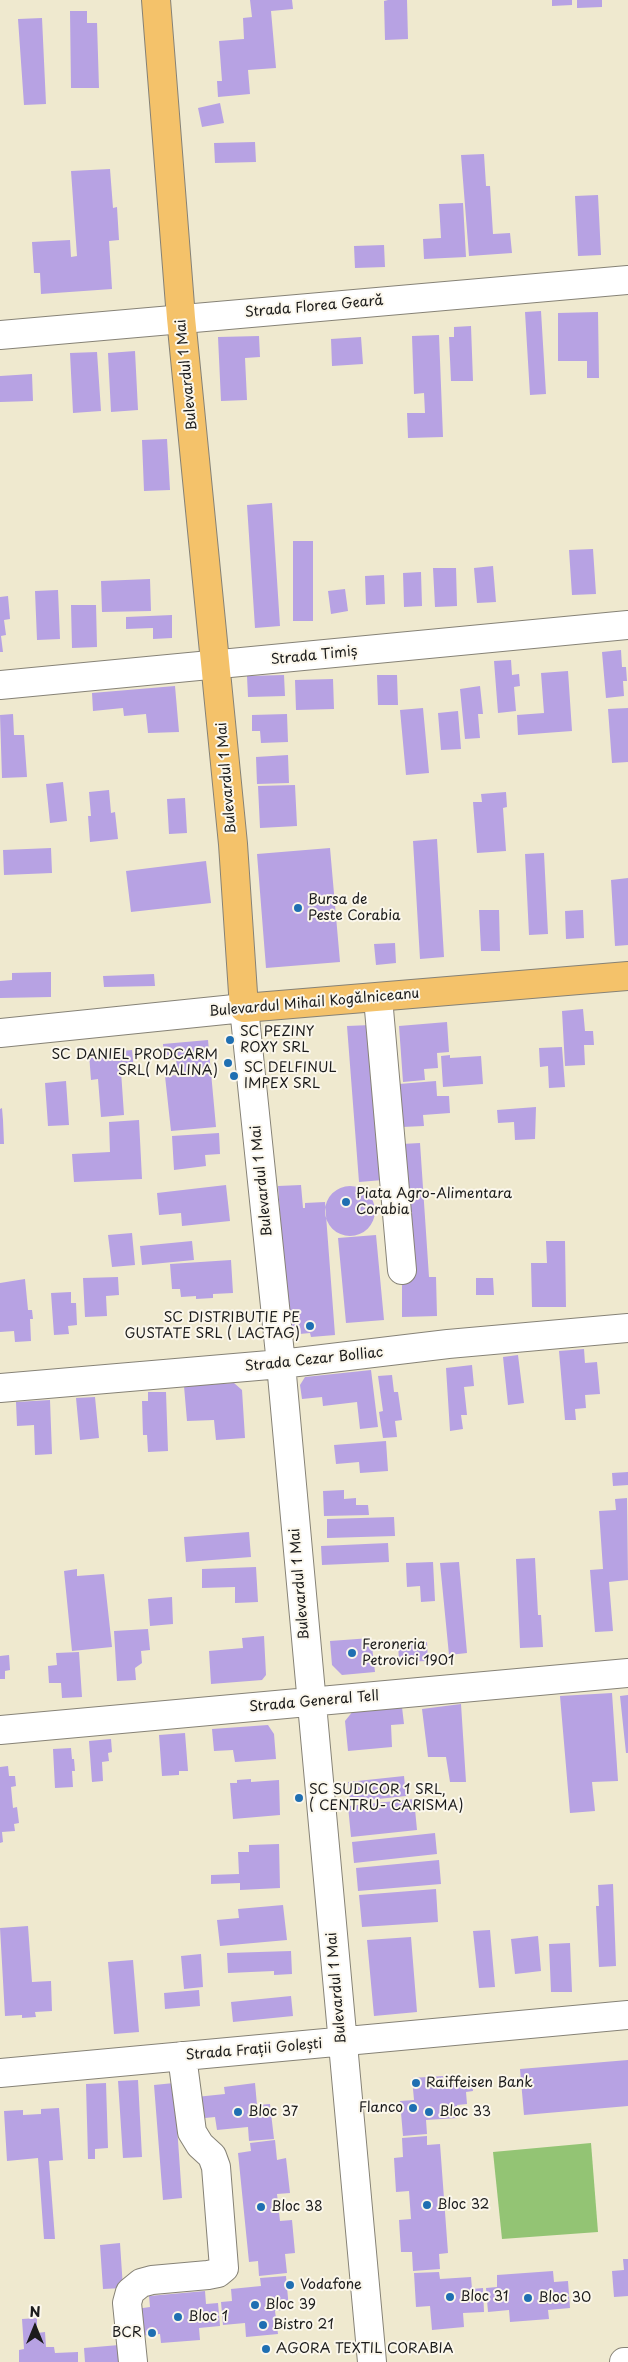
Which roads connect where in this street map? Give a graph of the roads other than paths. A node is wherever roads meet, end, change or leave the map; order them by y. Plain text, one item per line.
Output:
1 (156, 0) edge
2 (628, 280) edge
3 (181, 318) junction
4 (0, 335) edge
5 (628, 625) edge
6 (217, 666) junction
7 (0, 685) edge
8 (628, 976) edge
9 (378, 998) junction
10 (244, 1008) junction
11 (0, 1033) edge
12 (402, 1270) dead end
13 (628, 1328) edge
14 (281, 1364) junction
15 (0, 1388) edge
16 (628, 1673) edge
17 (310, 1702) junction
18 (0, 1730) edge
19 (628, 2015) edge
20 (342, 2043) junction
21 (182, 2056) junction
22 (0, 2073) edge
23 (133, 2362) edge
24 (372, 2362) edge

1 - 3 main road, Bulevardul 1 Mai
2 - 3 street, Strada Florea Geară
3 - 4 street, Strada Florea Geară
3 - 6 main road, Bulevardul 1 Mai
5 - 6 street, Strada Timiș
6 - 7 street, Strada Timiș
6 - 10 main road, Bulevardul 1 Mai
8 - 9 main road, Bulevardul Mihail Kogălniceanu
9 - 10 main road, Bulevardul Mihail Kogălniceanu
9 - 12 street
10 - 11 street, Bulevardul Mihail Kogălniceanu
10 - 14 street, Bulevardul 1 Mai
13 - 14 street, Strada Cezar Bolliac
14 - 15 street, Strada Cezar Bolliac
14 - 17 street, Bulevardul 1 Mai
16 - 17 street, Strada General Tell
17 - 18 street, Strada General Tell
17 - 20 street, Bulevardul 1 Mai
19 - 20 street, Strada Frații Golești
20 - 21 street, Strada Frații Golești
20 - 24 street, Bulevardul 1 Mai
21 - 22 street, Strada Frații Golești
21 - 23 street

